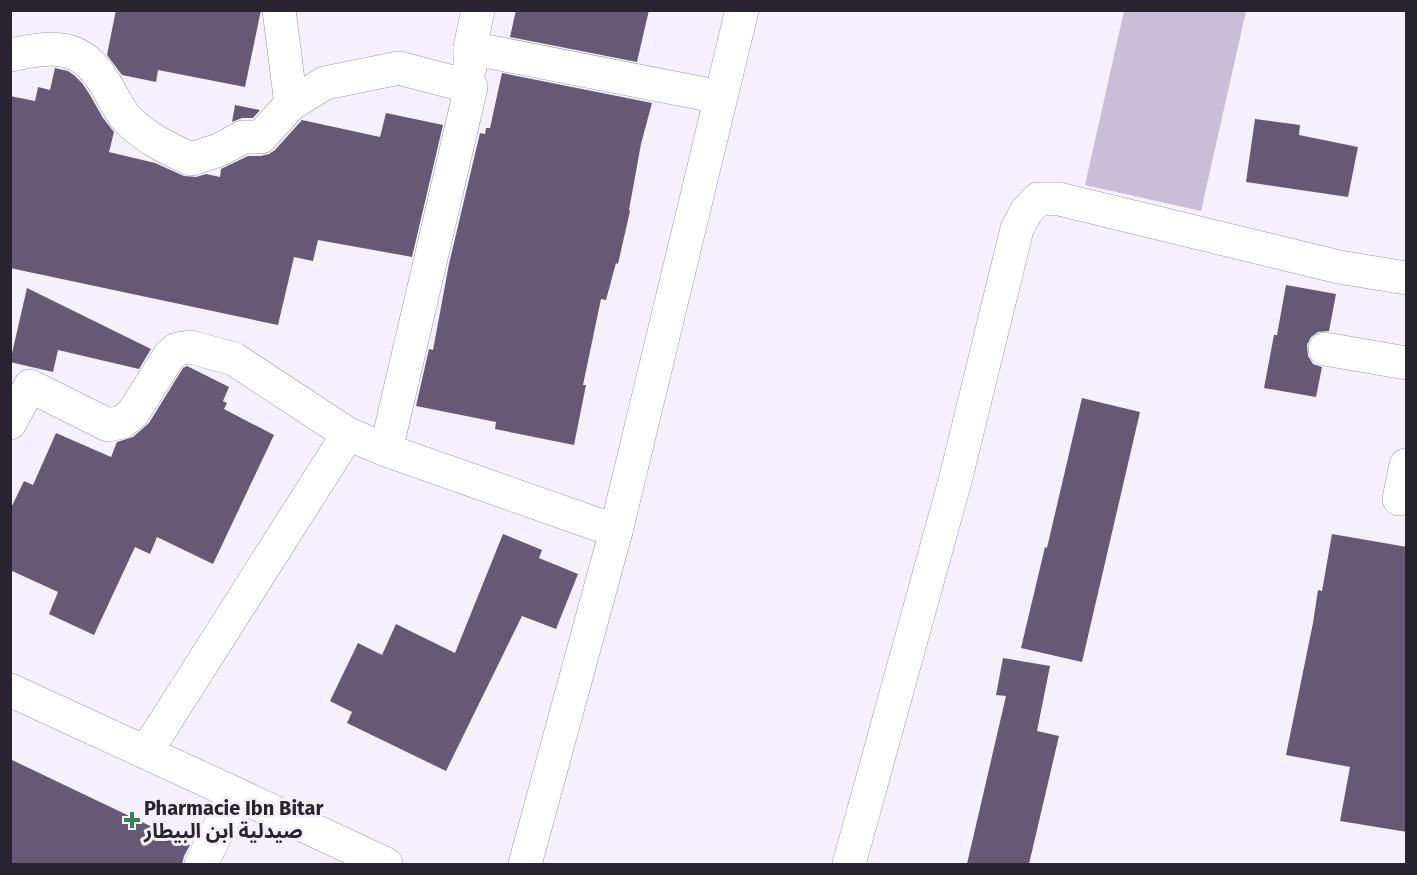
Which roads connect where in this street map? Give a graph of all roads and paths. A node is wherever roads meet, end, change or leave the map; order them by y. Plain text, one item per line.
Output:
1 (279, 10) edge
2 (478, 10) edge
3 (742, 10) edge
4 (470, 48) junction
5 (10, 55) edge
6 (471, 87) junction
7 (720, 97) junction
8 (291, 104) junction
9 (1407, 278) edge
10 (1325, 349) dead end
11 (1407, 363) edge
12 (20, 382) edge
13 (10, 423) edge
14 (348, 434) junction
15 (386, 450) junction
16 (1407, 465) edge
17 (1400, 499) dead end
18 (616, 531) junction
19 (11, 691) edge
20 (146, 752) junction
21 (237, 794) junction
22 (201, 864) edge
23 (386, 864) edge
24 (525, 864) edge
25 (849, 864) edge

1 - 8 street
2 - 4 street
3 - 7 street
4 - 6 street
4 - 7 street
5 - 8 street
6 - 8 street
6 - 15 street
7 - 18 street
9 - 25 street
10 - 11 street
12 - 13 street
12 - 14 street
14 - 15 street
14 - 20 street
15 - 18 street
16 - 17 street
18 - 24 street
19 - 20 street
20 - 21 street
21 - 22 street
21 - 23 street

